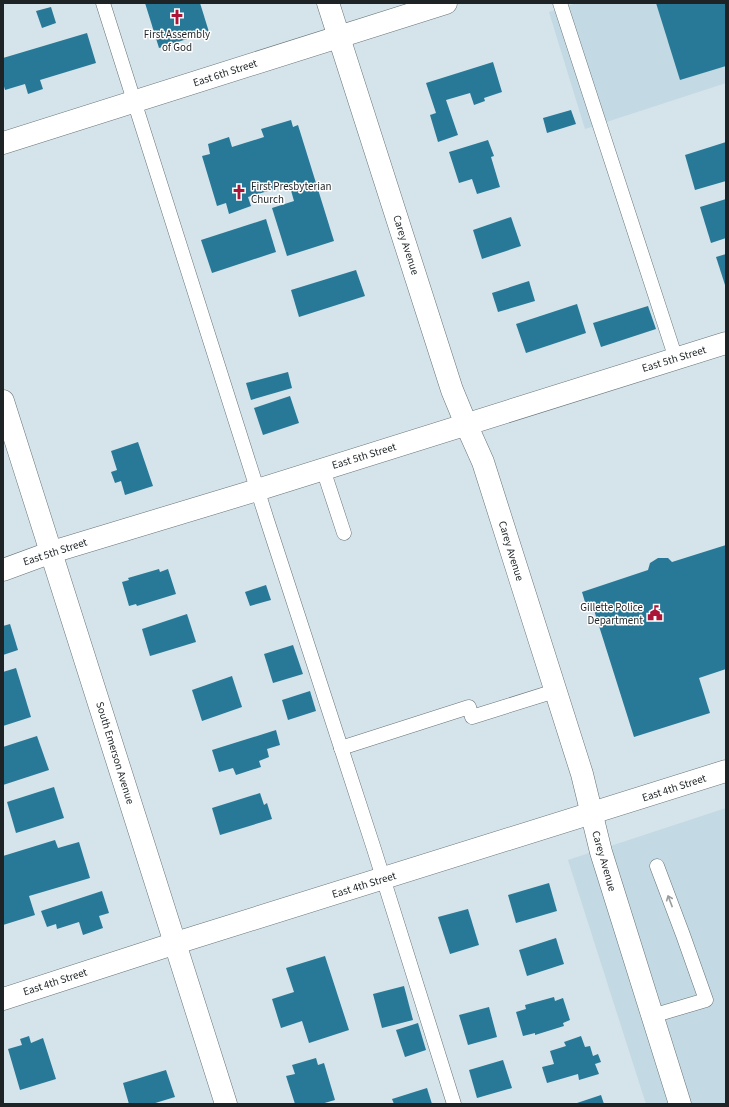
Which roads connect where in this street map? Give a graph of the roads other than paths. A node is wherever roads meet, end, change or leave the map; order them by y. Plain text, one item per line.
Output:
1 (103, 3) edge
2 (328, 3) edge
3 (446, 3) edge
4 (560, 3) edge
5 (339, 37) junction
6 (134, 102) junction
7 (3, 143) edge
8 (726, 343) edge
9 (676, 359) junction
10 (3, 401) edge
11 (466, 424) junction
12 (323, 469) junction
13 (257, 490) junction
14 (344, 533) dead end
15 (52, 552) junction
16 (3, 570) edge
17 (555, 691) junction
18 (341, 748) junction
19 (726, 771) edge
20 (591, 814) junction
21 (657, 866) dead end
22 (384, 879) junction
23 (176, 943) junction
24 (3, 1000) edge
25 (652, 1016) junction
26 (226, 1104) edge
27 (454, 1104) edge
28 (680, 1104) edge

1 - 6 lane
2 - 5 street, Carey Avenue
3 - 5 street, East 6th Street
4 - 9 lane
5 - 6 street, East 6th Street
5 - 11 street, Carey Avenue
6 - 7 street, East 6th Street
6 - 13 lane
8 - 9 street, East 5th Street
9 - 11 street, East 5th Street
10 - 15 street, South Emerson Avenue
11 - 12 street, East 5th Street
11 - 17 street, Carey Avenue
12 - 13 street, East 5th Street
12 - 14 lane
13 - 15 street, East 5th Street
13 - 18 lane
15 - 16 street, East 5th Street
15 - 23 street, South Emerson Avenue
17 - 18 lane
17 - 20 street, Carey Avenue
18 - 22 lane
19 - 20 street, East 4th Street
20 - 22 street, East 4th Street
20 - 25 street, Carey Avenue
25 -> 21 lane
22 - 23 street, East 4th Street
22 - 27 lane
23 - 24 street, East 4th Street
23 - 26 street, South Emerson Avenue
25 - 28 street, Carey Avenue

